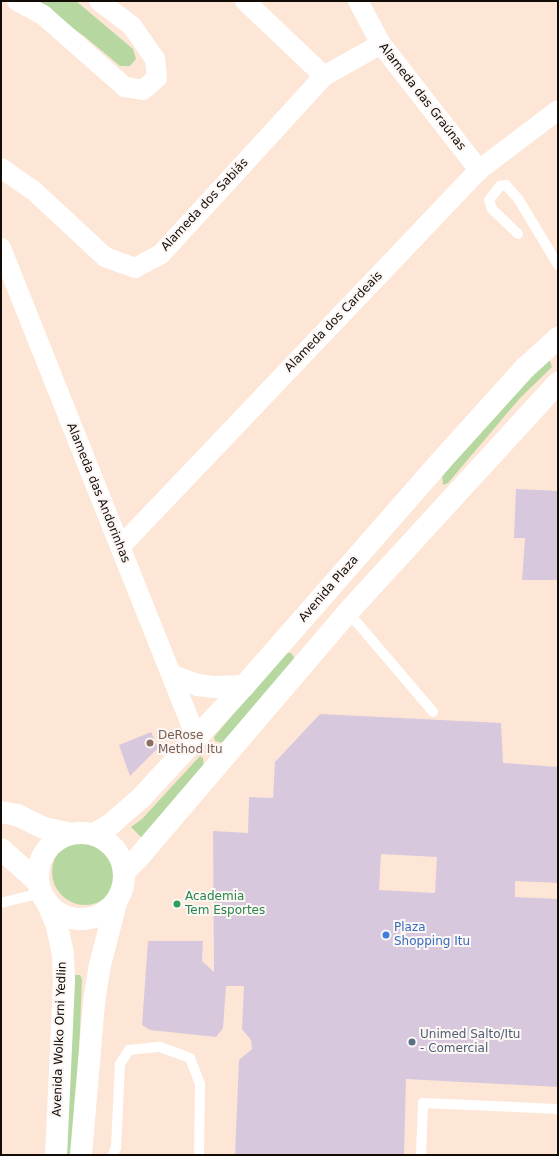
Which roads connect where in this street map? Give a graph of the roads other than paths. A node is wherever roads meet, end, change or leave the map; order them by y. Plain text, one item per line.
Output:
1 (17, 1) edge
2 (99, 1) edge
3 (245, 1) edge
4 (358, 1) edge
5 (381, 44) junction
6 (324, 76) junction
7 (558, 110) edge
8 (1, 168) edge
9 (479, 170) junction
10 (518, 234) dead end
11 (1, 248) edge
12 (558, 265) edge
13 (558, 338) edge
14 (558, 383) edge
15 (440, 462) junction
16 (446, 504) junction
17 (120, 546) junction
18 (348, 612) junction
19 (173, 676) junction
20 (244, 686) junction
21 (433, 712) dead end
22 (196, 737) junction
23 (212, 769) junction
24 (1, 812) edge
25 (68, 834) junction
26 (94, 834) junction
27 (1, 849) edge
28 (125, 871) junction
29 (42, 892) junction
30 (1, 903) edge
31 (116, 903) junction
32 (558, 1109) edge
33 (56, 1155) edge
34 (81, 1155) edge
35 (112, 1155) edge
36 (199, 1155) edge
37 (421, 1155) edge

1 - 2 street
3 - 6 street
4 - 5 street, Alameda das Graúnas
5 - 6 street, Alameda dos Sabiás
5 - 9 street, Alameda das Graúnas
6 - 8 street, Alameda dos Sabiás
7 - 9 street, Alameda dos Cardeais
9 - 17 street, Alameda dos Cardeais
10 - 12 lane
11 - 17 street, Alameda das Andorinhas
13 - 15 street, Avenida Plaza
14 - 16 street
15 - 16 street
15 - 20 street, Avenida Plaza
16 - 18 street
17 - 19 street, Alameda das Andorinhas
18 - 21 lane
18 - 23 street
19 - 20 street
19 - 22 street, Alameda das Andorinhas
20 - 22 street, Avenida Plaza
22 - 23 street
22 - 26 street, Avenida Plaza
23 - 28 street
24 - 25 street
25 - 26 street
25 - 29 street
26 - 28 street
27 - 29 street
28 - 31 street
29 - 30 lane
29 - 31 street
29 - 33 street, Avenida Wolko Orni Yedlin
31 - 34 street
32 - 37 lane
35 - 36 lane

